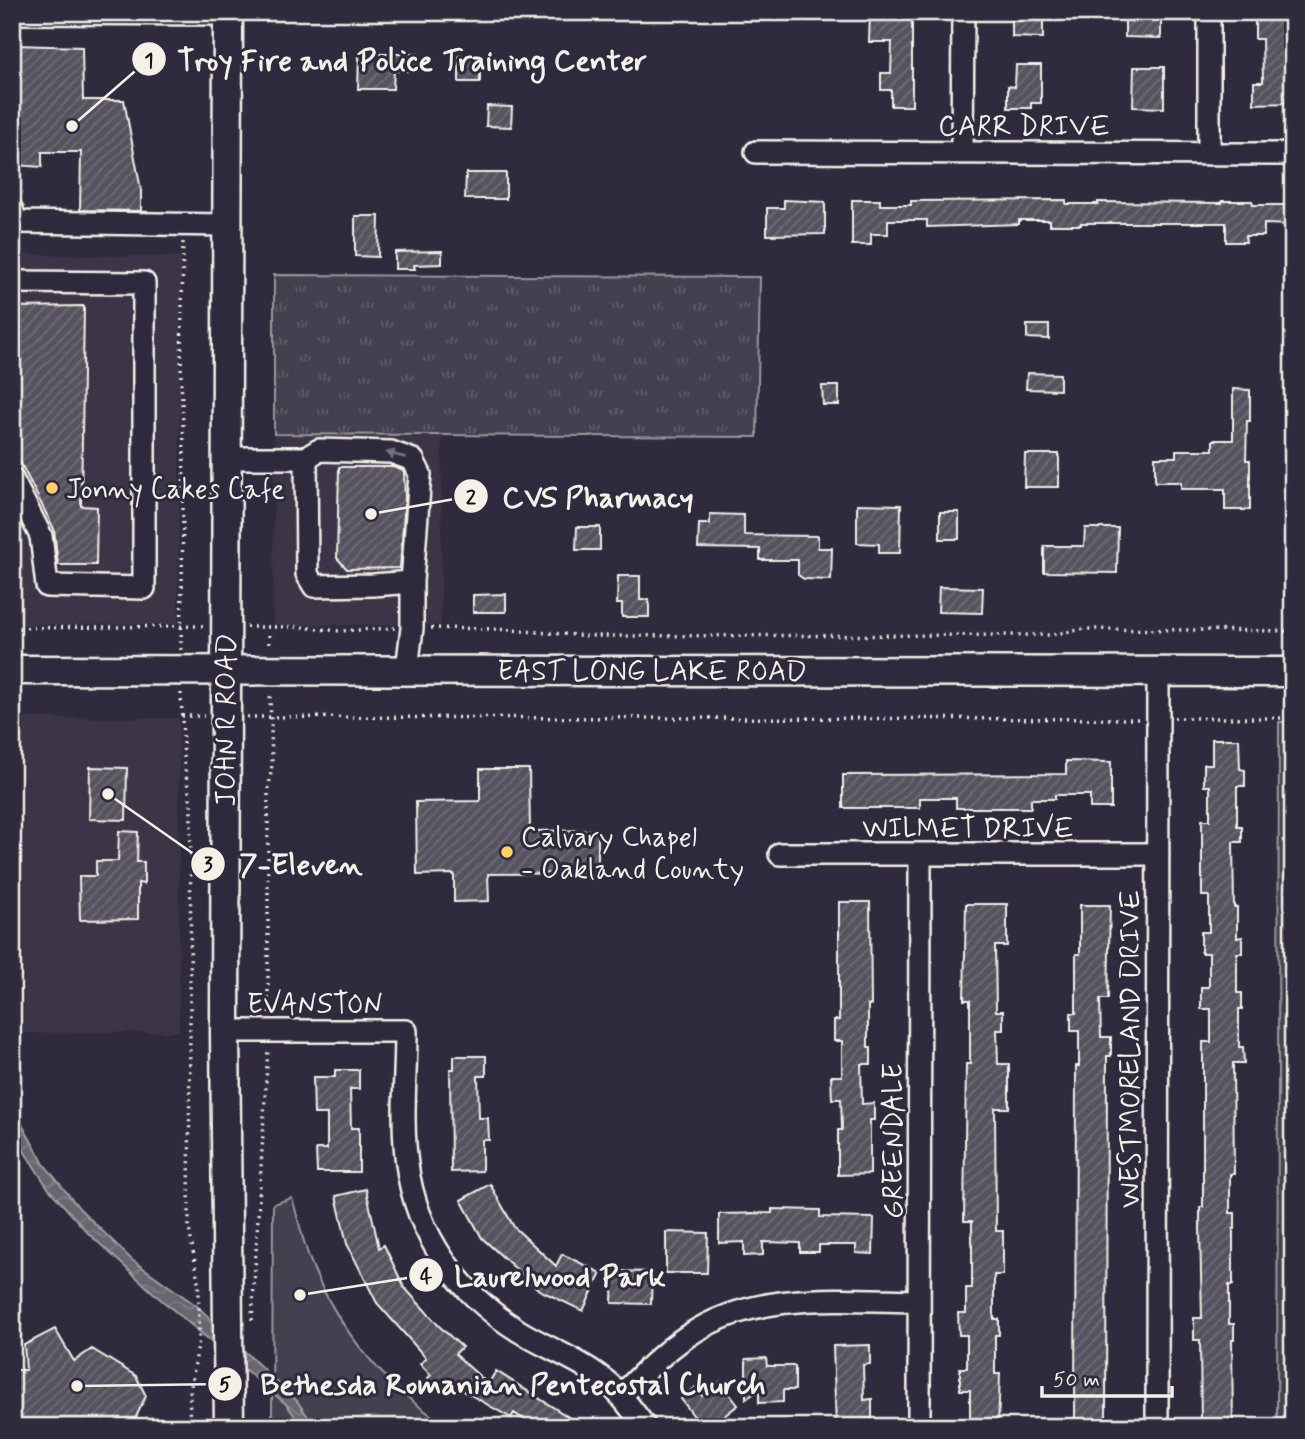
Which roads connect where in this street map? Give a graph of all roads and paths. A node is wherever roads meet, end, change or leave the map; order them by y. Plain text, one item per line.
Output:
1 (963, 12) edge
2 (1209, 12) edge
3 (12, 13) edge
4 (228, 13) edge
5 (756, 152) dead end
6 (962, 152) junction
7 (1209, 154) junction
8 (1293, 154) edge
9 (12, 210) edge
10 (227, 225) junction
11 (183, 241) dead end
12 (12, 282) edge
13 (227, 458) junction
14 (306, 458) junction
15 (12, 479) edge
16 (412, 582) junction
17 (181, 626) junction
18 (191, 626) dead end
19 (257, 627) dead end
20 (12, 628) edge
21 (400, 628) dead end
22 (429, 628) dead end
23 (1293, 631) edge
24 (181, 640) dead end
25 (12, 670) edge
26 (407, 670) junction
27 (225, 671) junction
28 (1158, 671) junction
29 (1293, 672) edge
30 (270, 705) dead end
31 (180, 709) dead end
32 (182, 716) junction
33 (191, 716) dead end
34 (262, 717) dead end
35 (270, 717) junction
36 (1147, 718) dead end
37 (1170, 718) dead end
38 (1293, 718) edge
39 (779, 854) dead end
40 (1157, 854) junction
41 (920, 855) junction
42 (268, 1012) dead end
43 (225, 1031) junction
44 (268, 1049) dead end
45 (919, 1300) junction
46 (252, 1325) dead end
47 (621, 1396) junction
48 (189, 1427) edge
49 (229, 1427) edge
50 (645, 1427) edge
51 (919, 1427) edge
52 (1157, 1427) edge

1 - 6 street
2 - 7 street
3 - 4 street
4 - 10 main road, JOHN R ROAD
5 - 6 street, CARR DRIVE
6 - 7 street, CARR DRIVE
7 - 8 street, CARR DRIVE
9 - 10 street
10 - 13 main road, JOHN R ROAD
11 - 17 path
12 - 15 street
13 - 14 street
13 - 27 main road, JOHN R ROAD
14 - 16 street
16 -> 14 street
16 - 26 street
17 - 18 path
17 - 20 path
17 - 24 path
19 - 21 path
22 - 23 path
25 - 27 main road, EAST LONG LAKE ROAD
26 - 27 main road, EAST LONG LAKE ROAD
26 - 28 main road, EAST LONG LAKE ROAD
27 - 43 main road, JOHN R ROAD
28 - 29 main road, EAST LONG LAKE ROAD
28 - 40 street, WESTMORELAND DRIVE
30 - 35 path
31 - 32 path
32 - 33 path
32 - 48 path
34 - 35 path
35 - 36 path
35 - 42 path
37 - 38 path
39 - 41 street, WILMET DRIVE
40 - 41 street, WILMET DRIVE
40 - 52 street, WESTMORELAND DRIVE
41 - 45 street, GREENDALE
43 - 47 street, EVANSTON
43 - 49 main road, JOHN R ROAD
44 - 46 path
45 - 47 street
45 - 51 street, GREENDALE
47 - 50 street

